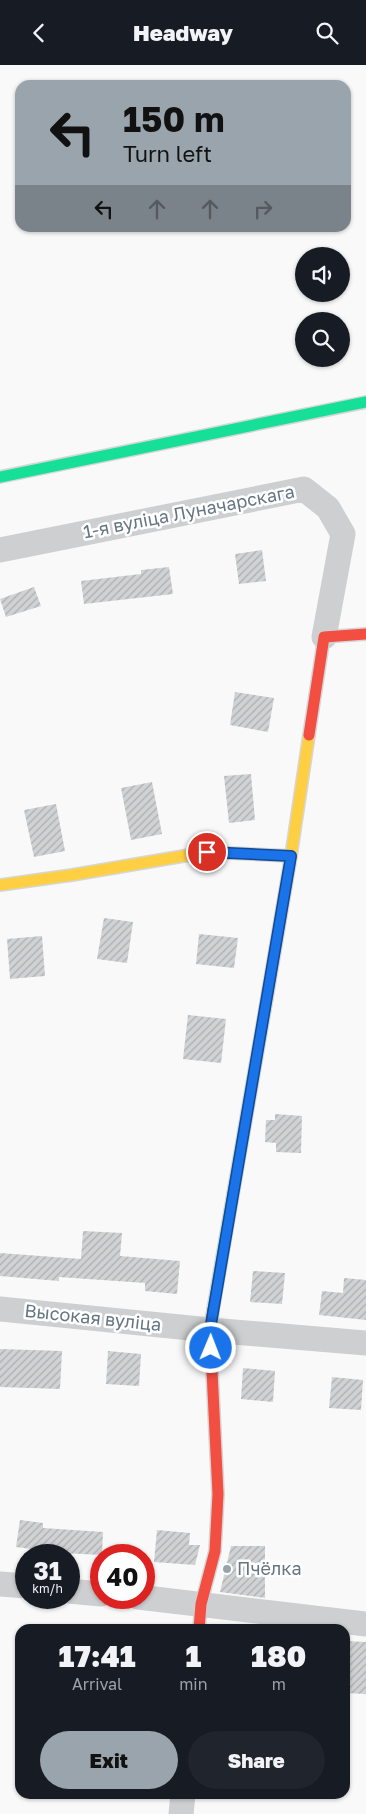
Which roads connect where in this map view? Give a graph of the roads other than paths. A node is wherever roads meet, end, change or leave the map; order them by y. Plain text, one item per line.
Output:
1 (366, 402) edge
2 (0, 477) edge
3 (0, 550) edge
4 (366, 634) edge
5 (324, 637) junction
6 (291, 856) junction
7 (0, 885) edge
8 (0, 1309) edge
9 (210, 1330) junction
10 (366, 1343) edge
11 (0, 1584) edge
12 (15, 1585) edge
13 (155, 1599) edge
14 (201, 1604) junction
15 (366, 1623) edge
16 (199, 1624) edge
17 (182, 1799) edge
18 (180, 1814) edge

1 - 2 street
3 - 5 street, 1-я вуліца Луначарскага
4 - 5 street
5 - 6 street
6 - 7 street
6 - 9 street
8 - 9 street, Высокая вуліца
9 - 10 street, Высокая вуліца
9 - 14 street
11 - 12 street
13 - 14 street
14 - 15 street
14 - 16 street
17 - 18 street

